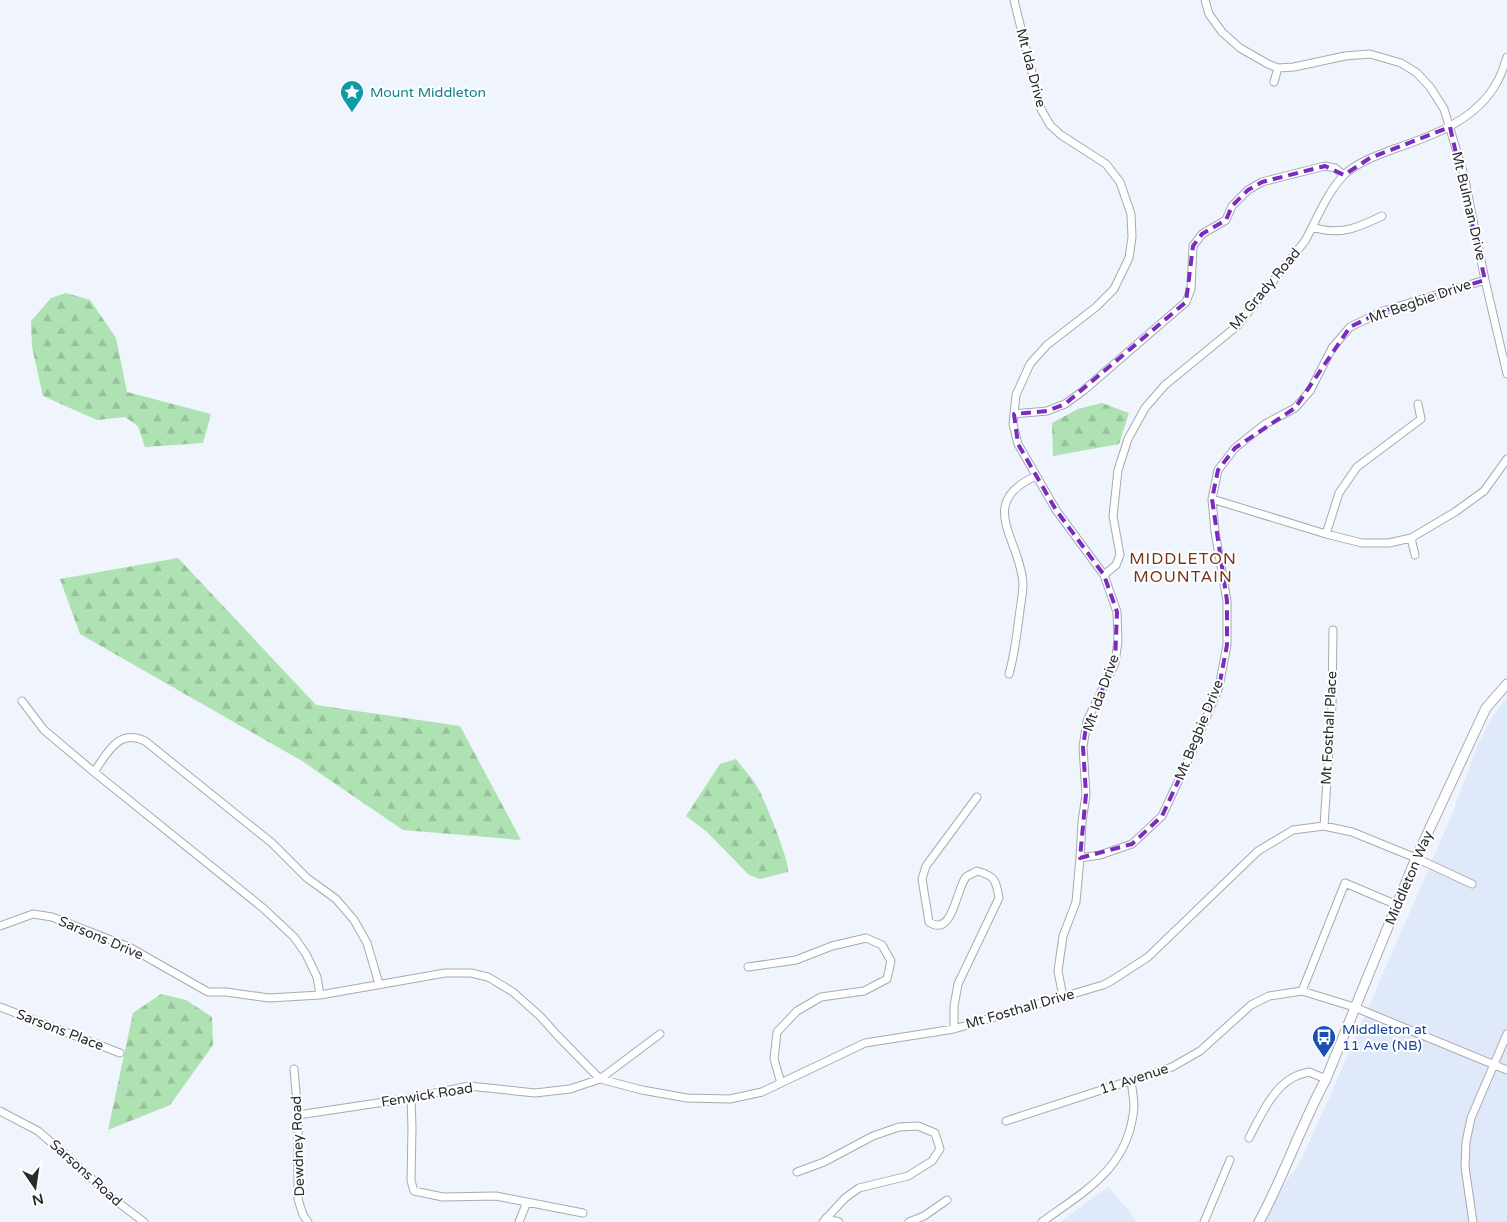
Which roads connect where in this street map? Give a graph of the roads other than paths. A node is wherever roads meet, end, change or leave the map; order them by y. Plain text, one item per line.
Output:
1 (1014, 0) edge
2 (1205, 0) edge
3 (1507, 57) edge
4 (1278, 68) junction
5 (1274, 82) dead end
6 (1450, 126) junction
7 (1344, 174) junction
8 (1382, 216) dead end
9 (1312, 227) junction
10 (1485, 280) junction
11 (1507, 374) edge
12 (1418, 404) dead end
13 (1014, 414) junction
14 (1507, 461) edge
15 (1036, 476) junction
16 (1212, 499) junction
17 (1326, 534) junction
18 (1411, 538) junction
19 (1415, 555) dead end
20 (1104, 576) junction
21 (1333, 630) dead end
22 (1009, 674) dead end
23 (1507, 684) edge
24 (22, 701) dead end
25 (94, 772) junction
26 (977, 797) dead end
27 (1324, 826) junction
28 (1080, 858) junction
29 (1416, 858) junction
30 (1472, 884) dead end
31 (1397, 904) junction
32 (0, 926) edge
33 (748, 967) dead end
34 (379, 984) junction
35 (1302, 991) junction
36 (320, 995) junction
37 (1063, 997) junction
38 (0, 1007) edge
39 (1354, 1007) junction
40 (954, 1029) junction
41 (660, 1034) dead end
42 (1507, 1034) edge
43 (120, 1053) dead end
44 (1494, 1065) junction
45 (294, 1069) dead end
46 (1507, 1070) edge
47 (600, 1078) junction
48 (1326, 1079) junction
49 (1132, 1080) junction
50 (781, 1083) junction
51 (411, 1098) junction
52 (0, 1111) edge
53 (298, 1115) junction
54 (1006, 1121) dead end
55 (1249, 1138) dead end
56 (1230, 1160) dead end
57 (797, 1172) dead end
58 (947, 1200) dead end
59 (527, 1202) junction
60 (583, 1213) dead end
61 (825, 1220) edge
62 (144, 1222) edge
63 (308, 1222) edge
64 (518, 1222) edge
65 (839, 1222) edge
66 (909, 1222) edge
67 (1042, 1222) edge
68 (1204, 1222) edge
69 (1259, 1222) edge
70 (1473, 1222) edge

1 - 13 street, Mt Ida Drive
2 - 4 street
3 - 6 street, Mt Grady Road
4 - 5 street
4 - 6 street, Mt Bulman Drive
6 - 7 street, Mt Grady Road
6 - 10 street, Mt Bulman Drive
7 - 9 street, Mt Grady Road
7 - 13 street
8 - 9 street
9 - 20 street, Mt Grady Road
10 - 11 street, Mt Bulman Drive
10 - 16 street, Mt Begbie Drive
12 - 17 street
13 - 15 street, Mt Ida Drive
14 - 18 street
15 - 20 street, Mt Ida Drive
15 - 22 street
16 - 17 street
16 - 28 street, Mt Begbie Drive
17 - 18 street
18 - 19 street
20 - 28 street, Mt Ida Drive
21 - 27 street, Mt Fosthall Place
23 - 29 street, Middleton Way
24 - 25 street
25 - 34 street
25 - 36 street
26 - 40 street
27 - 29 street, Mt Fosthall Drive
27 - 37 street, Mt Fosthall Drive
28 - 37 street, Mt Ida Drive
29 - 30 street, Mt Fosthall Drive
29 - 31 street, Middleton Way
31 - 35 street
31 - 39 street, Middleton Way
32 - 36 street, Sarsons Drive
33 - 50 street
34 - 36 street, Sarsons Drive
34 - 47 street, Mt Fosthall Drive
35 - 39 street, 11 Avenue
35 - 49 street, 11 Avenue
37 - 40 street, Mt Fosthall Drive
38 - 43 street, Sarsons Place
39 - 44 street, 11 Avenue
39 - 48 street, Middleton Way
40 - 50 street, Mt Fosthall Drive
41 - 47 street, Fenwick Road
42 - 44 street
44 - 46 street, 11 Avenue
44 - 70 street
45 - 53 street, Dewdney Road
47 - 50 street, Mt Fosthall Drive
47 - 51 street, Fenwick Road
48 - 55 street
48 - 69 street, Middleton Way
49 - 54 street, 11 Avenue
49 - 67 street
51 - 53 street, Fenwick Road
51 - 59 street
52 - 62 street, Sarsons Road
53 - 63 street, Dewdney Road
56 - 68 street
57 - 61 street
58 - 66 street
59 - 60 street
59 - 64 street
61 - 65 street

